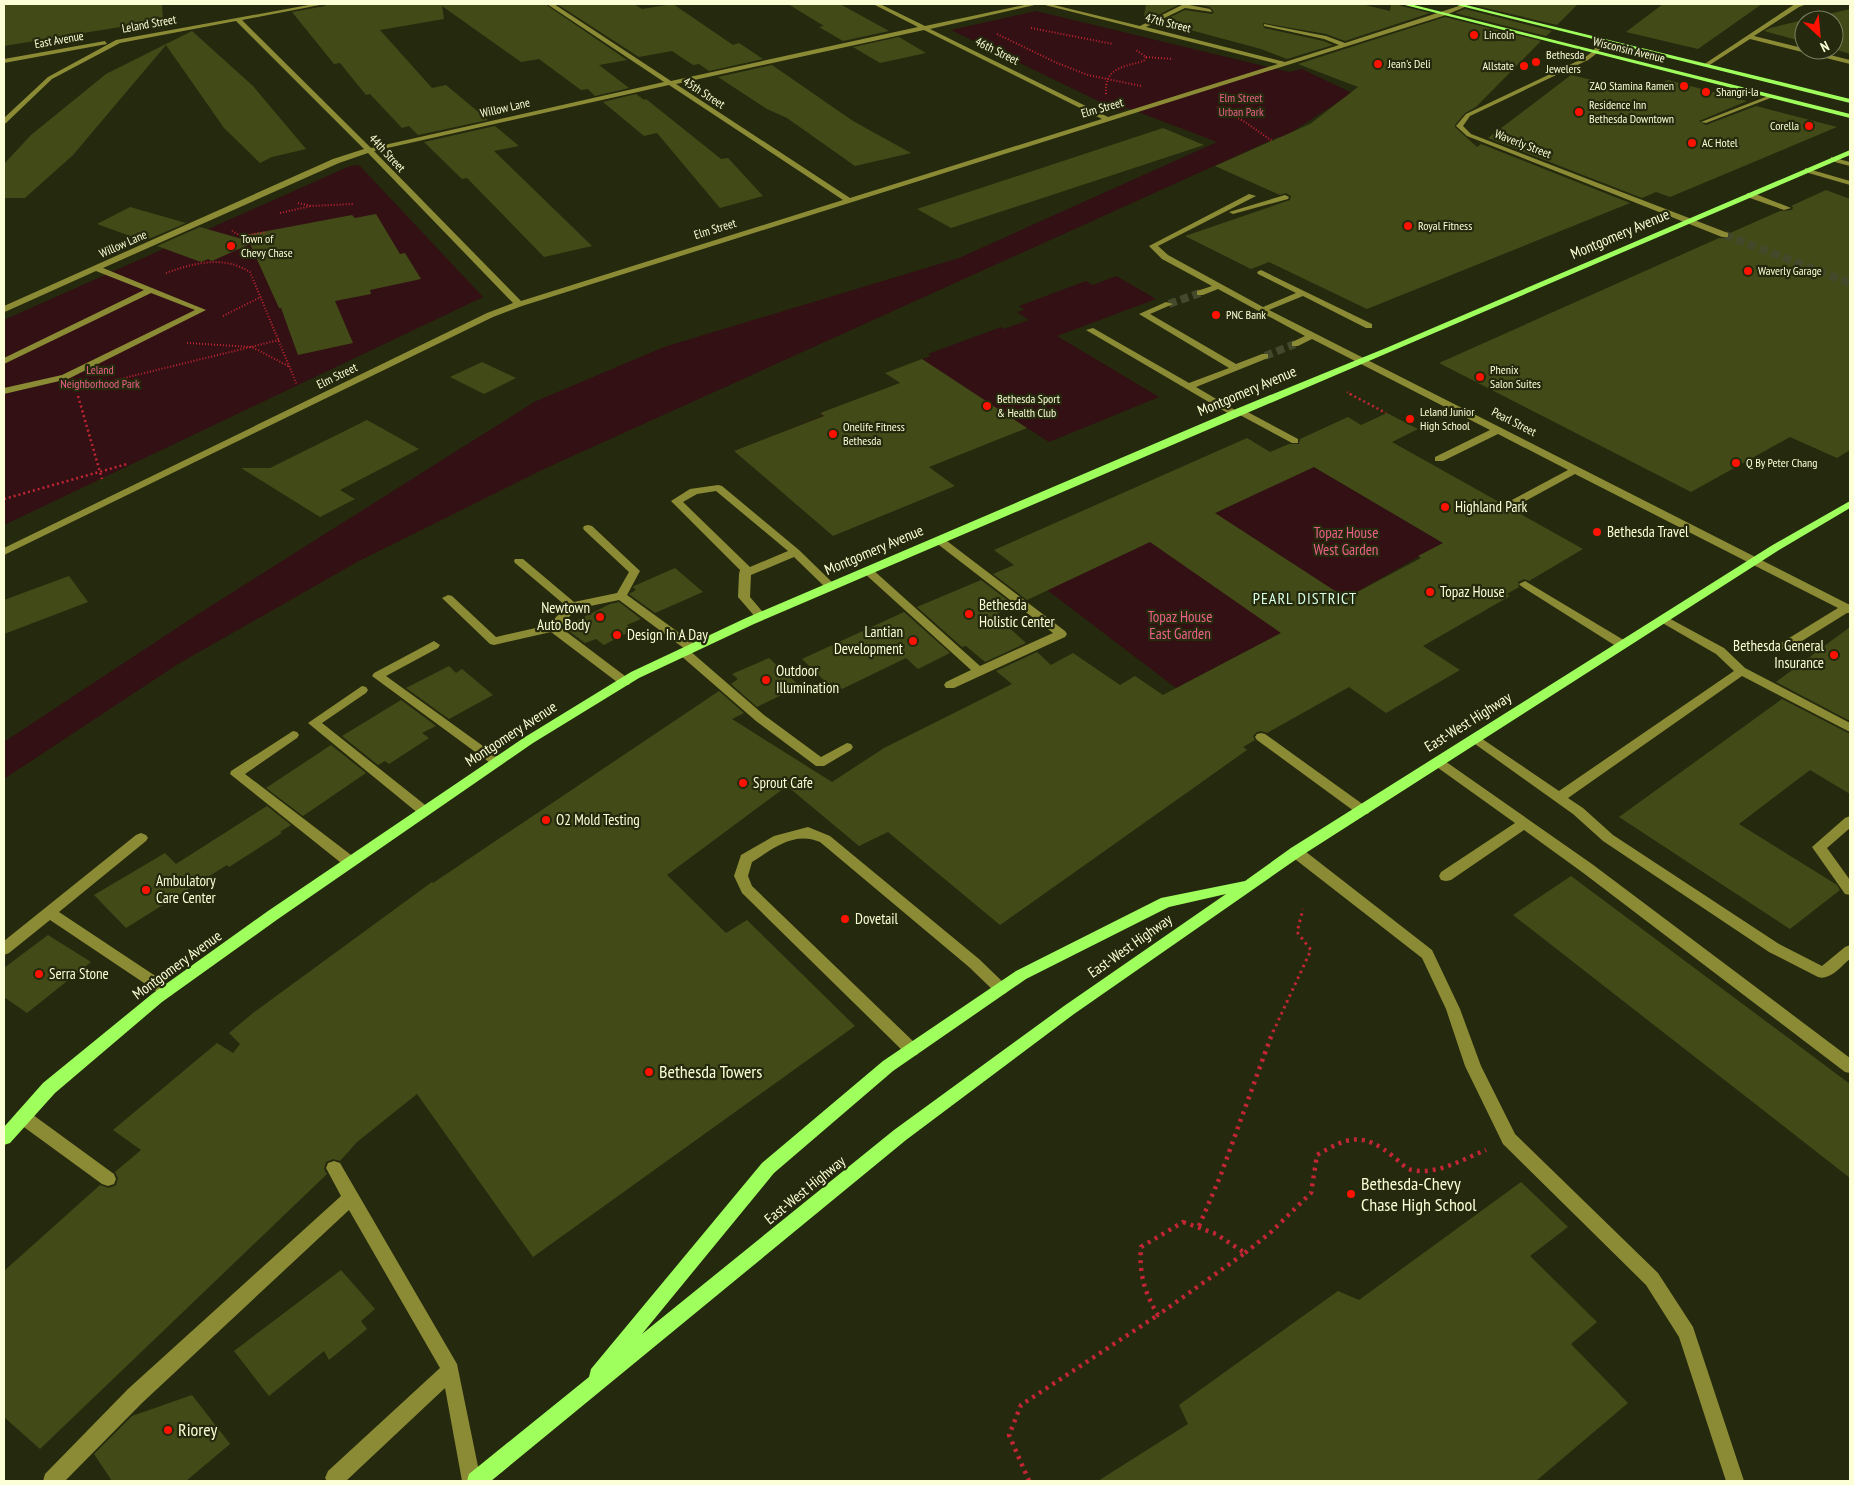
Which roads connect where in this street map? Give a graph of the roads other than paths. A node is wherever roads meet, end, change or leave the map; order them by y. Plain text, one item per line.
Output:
1 (322, 4) edge
2 (550, 4) edge
3 (876, 4) edge
4 (1036, 4) edge
5 (1044, 4) edge
6 (1404, 4) edge
7 (1456, 4) edge
8 (1804, 4) edge
9 (1464, 6) junction
10 (1210, 11) dead end
11 (1444, 14) junction
12 (237, 19) junction
13 (1266, 25) dead end
14 (923, 27) junction
15 (1140, 28) junction
16 (1749, 37) junction
17 (1604, 40) junction
18 (118, 41) junction
19 (1345, 45) junction
20 (1594, 53) junction
21 (4, 61) edge
22 (1850, 62) edge
23 (1287, 64) junction
24 (1706, 65) junction
25 (668, 83) junction
26 (1770, 97) junction
27 (1850, 101) edge
28 (1850, 116) edge
29 (1107, 119) junction
30 (4, 122) edge
31 (1704, 122) dead end
32 (369, 150) junction
33 (1850, 152) edge
34 (1834, 159) junction
35 (1850, 164) edge
36 (1808, 170) junction
37 (1850, 183) edge
38 (1750, 195) junction
39 (1252, 196) dead end
40 (1285, 197) dead end
41 (848, 200) junction
42 (1786, 208) dead end
43 (1202, 221) junction
44 (1689, 222) junction
45 (1725, 235) tunnel mouth
46 (95, 268) junction
47 (1261, 272) dead end
48 (1219, 286) junction
49 (152, 290) junction
50 (1200, 293) tunnel mouth
51 (1303, 293) junction
52 (519, 304) junction
53 (1169, 304) tunnel mouth
54 (4, 309) edge
55 (1262, 310) junction
56 (1369, 326) dead end
57 (1090, 330) dead end
58 (1312, 336) junction
59 (1295, 344) tunnel mouth
60 (1265, 356) tunnel mouth
61 (1362, 360) junction
62 (4, 361) edge
63 (1236, 368) junction
64 (1189, 387) junction
65 (4, 391) edge
66 (1236, 412) junction
67 (1499, 430) junction
68 (1295, 441) dead end
69 (1439, 459) dead end
70 (1577, 470) junction
71 (1514, 503) dead end
72 (1850, 504) edge
73 (588, 528) dead end
74 (939, 540) junction
75 (4, 552) edge
76 (796, 552) junction
77 (1756, 560) junction
78 (519, 561) dead end
79 (868, 571) junction
80 (744, 574) junction
81 (1525, 584) dead end
82 (830, 587) junction
83 (621, 596) junction
84 (448, 598) dead end
85 (572, 606) junction
86 (1849, 609) edge
87 (761, 617) junction
88 (1664, 619) junction
89 (553, 628) junction
90 (1623, 644) junction
91 (434, 645) dead end
92 (1785, 646) dead end
93 (688, 650) junction
94 (979, 671) junction
95 (1742, 671) junction
96 (625, 682) junction
97 (950, 685) dead end
98 (362, 690) dead end
99 (1850, 728) edge
100 (293, 735) dead end
101 (1261, 737) dead end
102 (1474, 739) junction
103 (846, 747) dead end
104 (497, 762) junction
105 (1438, 762) junction
106 (1558, 798) junction
107 (1363, 811) junction
108 (424, 812) junction
109 (1850, 821) edge
110 (1525, 823) junction
111 (141, 838) dead end
112 (1296, 852) junction
113 (350, 862) junction
114 (1446, 876) dead end
115 (1250, 884) junction
116 (1850, 890) edge
117 (49, 912) junction
118 (4, 949) edge
119 (1850, 951) edge
120 (1002, 989) junction
121 (167, 991) junction
122 (912, 1050) junction
123 (1850, 1066) edge
124 (23, 1117) junction
125 (4, 1138) edge
126 (334, 1168) dead end
127 (108, 1179) dead end
128 (350, 1198) junction
129 (451, 1370) junction
130 (579, 1396) junction
131 (334, 1478) dead end
132 (52, 1481) edge
133 (474, 1481) edge
134 (1734, 1481) edge

1 - 12 street, Leland Street
2 - 25 street, 45th Street
3 - 14 street, 46th Street
4 - 14 street, Willow Lane
5 - 15 street, 47th Street
6 - 11 main road, Wisconsin Avenue
7 - 9 main road, Wisconsin Avenue
8 - 16 street
9 - 11 street, Elm Street
9 - 17 main road, Wisconsin Avenue
10 - 15 street
11 - 19 street, Elm Street
11 - 20 main road, Wisconsin Avenue
12 - 18 street, Leland Street
12 - 32 street, 44th Street
13 - 19 street
14 - 25 street, Willow Lane
14 - 29 street, 46th Street
15 - 23 street, 47th Street
16 - 22 street
16 - 24 street
17 - 20 street
17 - 24 main road, Wisconsin Avenue
18 - 21 street, East Avenue
18 - 30 street, Leland Street
19 - 23 street, Elm Street
20 - 26 main road, Wisconsin Avenue
20 - 44 street, Waverly Street
23 - 29 street, Elm Street
24 - 27 main road, Wisconsin Avenue
25 - 32 street, Willow Lane
25 - 41 street, 45th Street
26 - 28 main road, Wisconsin Avenue
26 - 31 street
29 - 41 street, Elm Street
32 - 46 street, Willow Lane
32 - 52 street, 44th Street
33 - 34 main road, Montgomery Avenue
34 - 35 street
34 - 36 main road, Montgomery Avenue
36 - 37 street
36 - 38 main road, Montgomery Avenue
38 - 42 street
38 - 44 main road, Montgomery Avenue
39 - 43 street
40 - 43 street
41 - 52 street, Elm Street
43 - 48 street, Pearl Street
44 - 45 street, Waverly Street
44 - 61 main road, Montgomery Avenue
46 - 49 street
46 - 54 street, Willow Lane
47 - 51 street
48 - 50 street
48 - 55 street, Pearl Street
49 - 62 street
49 - 65 street
51 - 55 street
51 - 56 street
52 - 75 street, Elm Street
53 - 63 street
55 - 58 street, Pearl Street
57 - 64 street
58 - 59 street
58 - 61 street, Pearl Street
60 - 63 street
61 - 66 main road, Montgomery Avenue
61 - 67 street, Pearl Street
63 - 64 street
64 - 66 street
66 - 68 street
66 - 74 main road, Montgomery Avenue
67 - 69 street
67 - 70 street, Pearl Street
70 - 71 street
70 - 77 street, Pearl Street
72 - 77 main road, East-West Highway
73 - 83 street
74 - 79 main road, Montgomery Avenue
74 - 94 street
76 - 80 street
76 - 80 street
76 - 82 street
77 - 86 street, Pearl Street
77 - 88 main road, East-West Highway
78 - 85 street
79 - 82 main road, Montgomery Avenue
79 - 94 street
80 - 87 street
81 - 90 street
82 - 87 main road, Montgomery Avenue
83 - 85 street
83 - 93 street
84 - 89 street
85 - 89 street
86 - 92 street
87 - 93 main road, Montgomery Avenue
88 - 90 main road, East-West Highway
88 - 95 street
89 - 96 street
90 - 102 main road, East-West Highway
91 - 104 street
93 - 96 main road, Montgomery Avenue
93 - 103 street
94 - 97 street
95 - 99 street
95 - 106 street
96 - 104 main road, Montgomery Avenue
98 - 108 street
100 - 113 street
101 - 107 street
102 - 105 main road, East-West Highway
102 - 106 street
104 - 108 main road, Montgomery Avenue
105 - 107 main road, East-West Highway
105 - 110 street
106 - 119 street
107 - 112 main road, East-West Highway
108 - 113 main road, Montgomery Avenue
109 - 116 street
110 - 114 street
110 - 123 street
111 - 117 street
112 - 115 main road, East-West Highway
112 - 134 street
113 - 121 main road, Montgomery Avenue
115 - 120 main road
115 - 130 main road, East-West Highway
117 - 118 street
117 - 121 street
120 - 122 main road
120 - 122 street
121 - 124 main road, Montgomery Avenue
122 - 130 main road
124 - 125 main road, Montgomery Avenue
124 - 127 street
126 - 128 street
128 - 129 street
128 - 132 street
129 - 131 street
129 - 133 street
130 - 133 main road, East-West Highway

